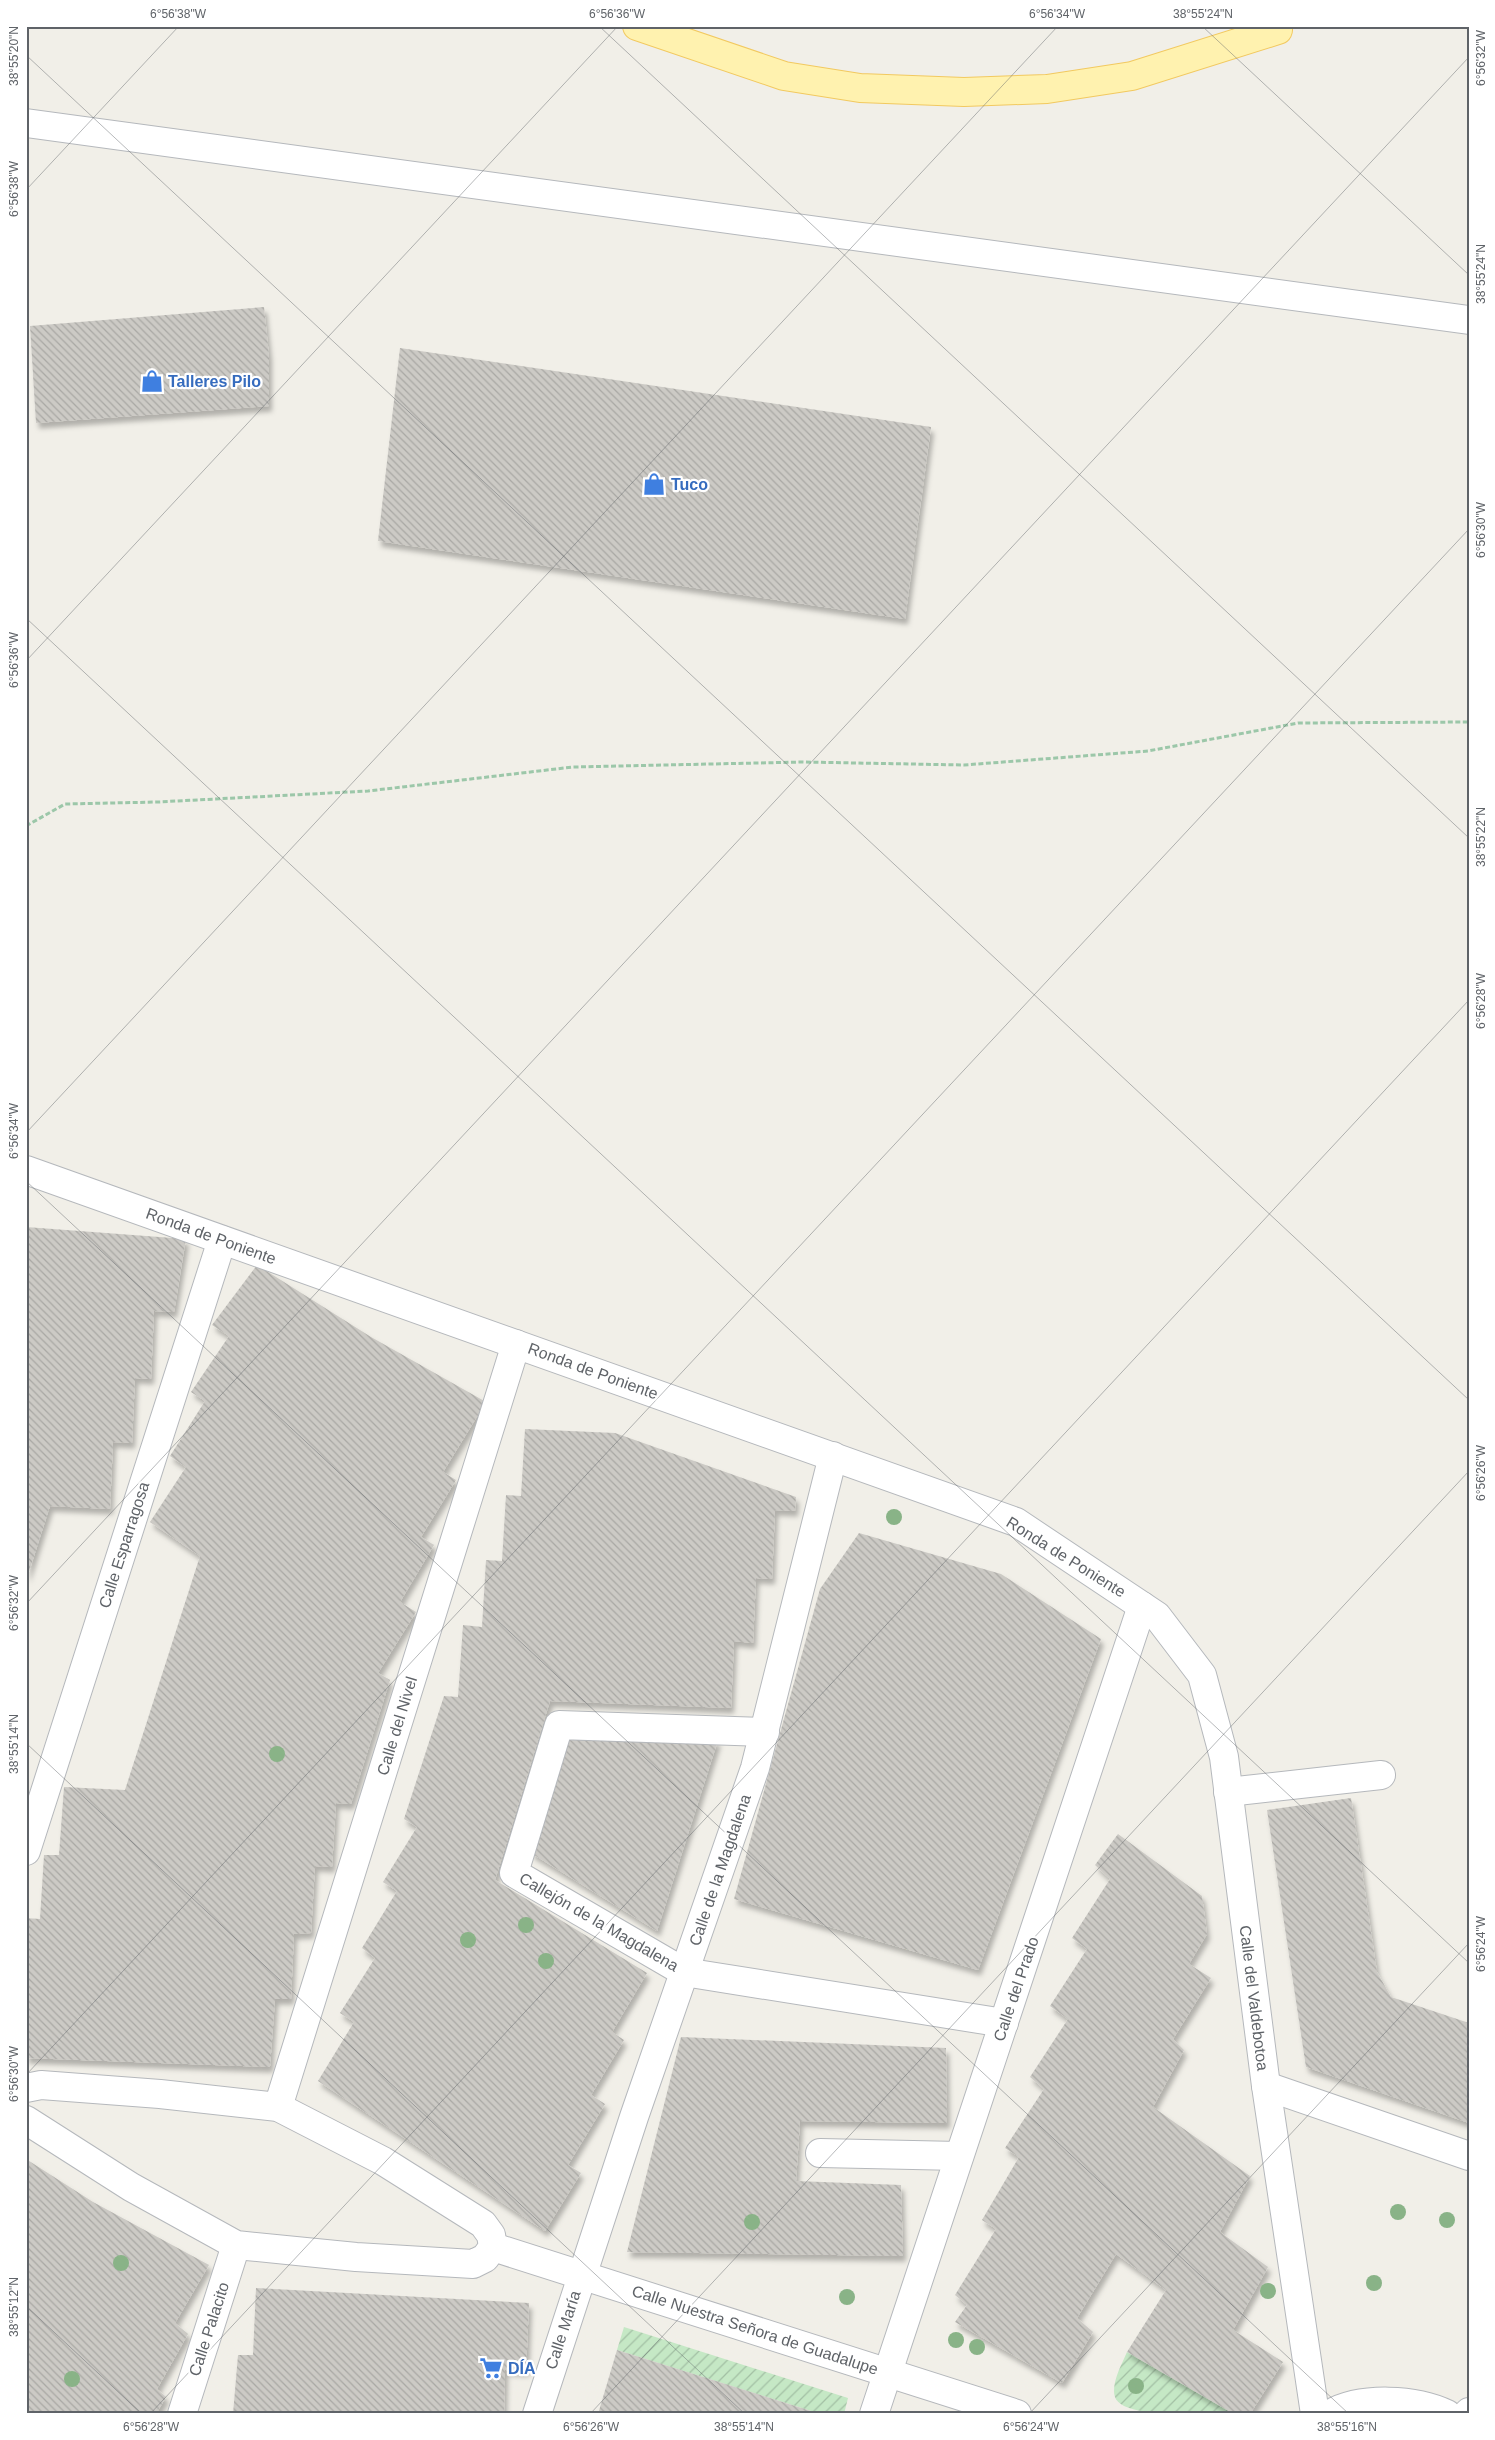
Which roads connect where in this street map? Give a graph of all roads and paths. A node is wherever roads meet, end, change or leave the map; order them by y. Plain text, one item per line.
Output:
1 (637, 26) edge
2 (1278, 30) dead end
3 (26, 123) edge
4 (1469, 320) edge
5 (1469, 722) edge
6 (26, 826) edge
7 (26, 1170) edge
8 (222, 1240) junction
9 (516, 1344) junction
10 (833, 1456) junction
11 (1142, 1606) junction
12 (765, 1732) junction
13 (1381, 1776) dead end
14 (1228, 1792) junction
15 (26, 1851) edge
16 (684, 1972) junction
17 (1004, 2023) junction
18 (1266, 2086) junction
19 (26, 2088) edge
20 (278, 2107) junction
21 (26, 2120) edge
22 (820, 2153) dead end
23 (959, 2156) junction
24 (1469, 2156) edge
25 (236, 2244) junction
26 (493, 2247) junction
27 (580, 2275) junction
28 (887, 2372) junction
29 (182, 2414) edge
30 (536, 2414) edge
31 (874, 2414) edge
32 (1017, 2414) edge
33 (1315, 2414) edge
34 (1330, 2414) edge
35 (1447, 2414) edge

1 - 2 main road
3 - 4 street
5 - 6 path
7 - 8 street, Ronda de Poniente
8 - 9 street, Ronda de Poniente
8 - 15 street, Calle Esparragosa
9 - 10 street, Ronda de Poniente
9 - 20 street, Calle del Nivel
10 - 11 street, Ronda de Poniente
10 - 12 street, Calle de la Magdalena
11 - 14 street, Calle del Valdebotoa
11 - 17 street, Calle del Prado
12 - 16 street, Calle de la Magdalena
12 - 16 street, Callejón de la Magdalena
13 - 14 street
14 - 18 street, Calle del Valdebotoa
16 - 17 street
16 - 27 street, Calle de la Magdalena
17 - 23 street, Calle del Prado
18 - 24 street
18 - 33 street, Calle del Valdebotoa
19 - 20 street
20 - 26 street
21 - 25 street
22 - 23 street
23 - 28 street, Calle del Prado
25 - 26 street
25 - 29 street, Calle Palacito
26 - 27 street, Calle Nuestra Señora de Guadalupe
27 - 28 street, Calle Nuestra Señora de Guadalupe
27 - 30 street, Calle María
28 - 31 street, Calle del Prado
28 - 32 street, Calle Nuestra Señora de Guadalupe
34 - 35 street

